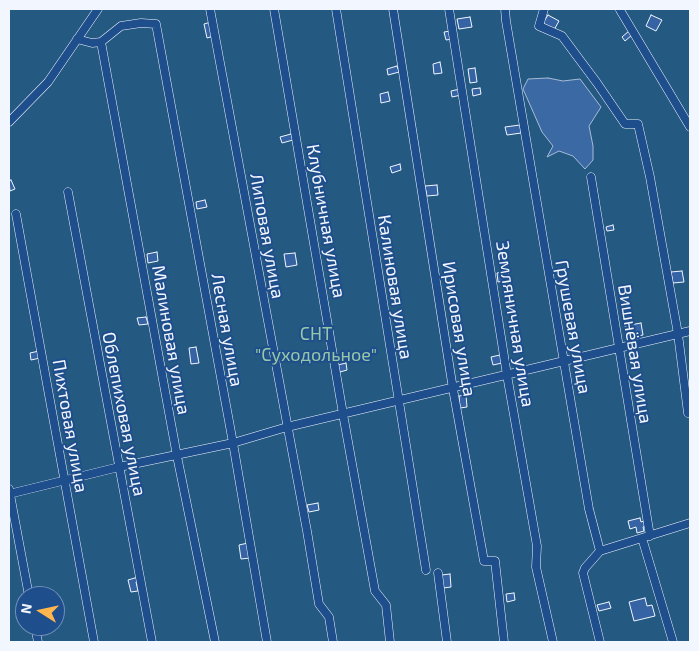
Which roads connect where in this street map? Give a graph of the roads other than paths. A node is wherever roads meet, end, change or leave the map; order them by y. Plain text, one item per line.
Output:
1 (98, 9) edge
2 (210, 9) edge
3 (274, 9) edge
4 (336, 9) edge
5 (394, 9) edge
6 (449, 9) edge
7 (505, 9) edge
8 (544, 9) edge
9 (620, 10) edge
10 (77, 39) junction
11 (101, 42) junction
12 (9, 122) edge
13 (690, 126) edge
14 (591, 177) dead end
15 (68, 192) dead end
16 (16, 214) dead end
17 (690, 331) edge
18 (678, 334) junction
19 (619, 349) junction
20 (564, 362) junction
21 (508, 375) junction
22 (453, 389) junction
23 (398, 402) junction
24 (688, 412) dead end
25 (343, 414) junction
26 (287, 427) junction
27 (233, 443) junction
28 (177, 456) junction
29 (119, 467) junction
30 (64, 480) junction
31 (9, 492) edge
32 (690, 522) edge
33 (646, 537) junction
34 (600, 551) junction
35 (426, 570) dead end
36 (438, 573) dead end
37 (27, 586) edge
38 (94, 642) edge
39 (152, 642) edge
40 (215, 642) edge
41 (267, 642) edge
42 (333, 642) edge
43 (390, 642) edge
44 (447, 642) edge
45 (504, 642) edge
46 (553, 642) edge
47 (600, 642) edge
48 (673, 642) edge

1 - 10 street
2 - 26 street, Липовая улица
3 - 25 street, Клубничная улица
4 - 23 street, Калиновая улица
5 - 22 street, Ирисовая улица
6 - 21 street, Земляничная улица
7 - 20 street, Грушевая улица
8 - 18 street
9 - 13 street
10 - 11 street
10 - 12 street
11 - 27 street, Лесная улица
11 - 28 street, Малиновая улица
14 - 19 street, Вишнёвая улица
15 - 29 street, Облепиховая улица
16 - 30 street, Пихтовая улица
17 - 18 street
18 - 19 street
18 - 24 street
19 - 20 street
19 - 33 street, Вишнёвая улица
20 - 21 street
20 - 34 street, Грушевая улица
21 - 22 street
21 - 46 street, Земляничная улица
22 - 23 street
22 - 45 street, Ирисовая улица
23 - 25 street
23 - 35 street, Калиновая улица
25 - 26 street
25 - 43 street, Клубничная улица
26 - 27 street
26 - 42 street, Липовая улица
27 - 28 street
27 - 41 street, Лесная улица
28 - 29 street
28 - 40 street, Малиновая улица
29 - 30 street
29 - 39 street, Облепиховая улица
30 - 31 street
30 - 38 street, Пихтовая улица
31 - 37 street
32 - 33 street
33 - 34 street
33 - 48 street, Вишнёвая улица
34 - 47 street
36 - 44 street

